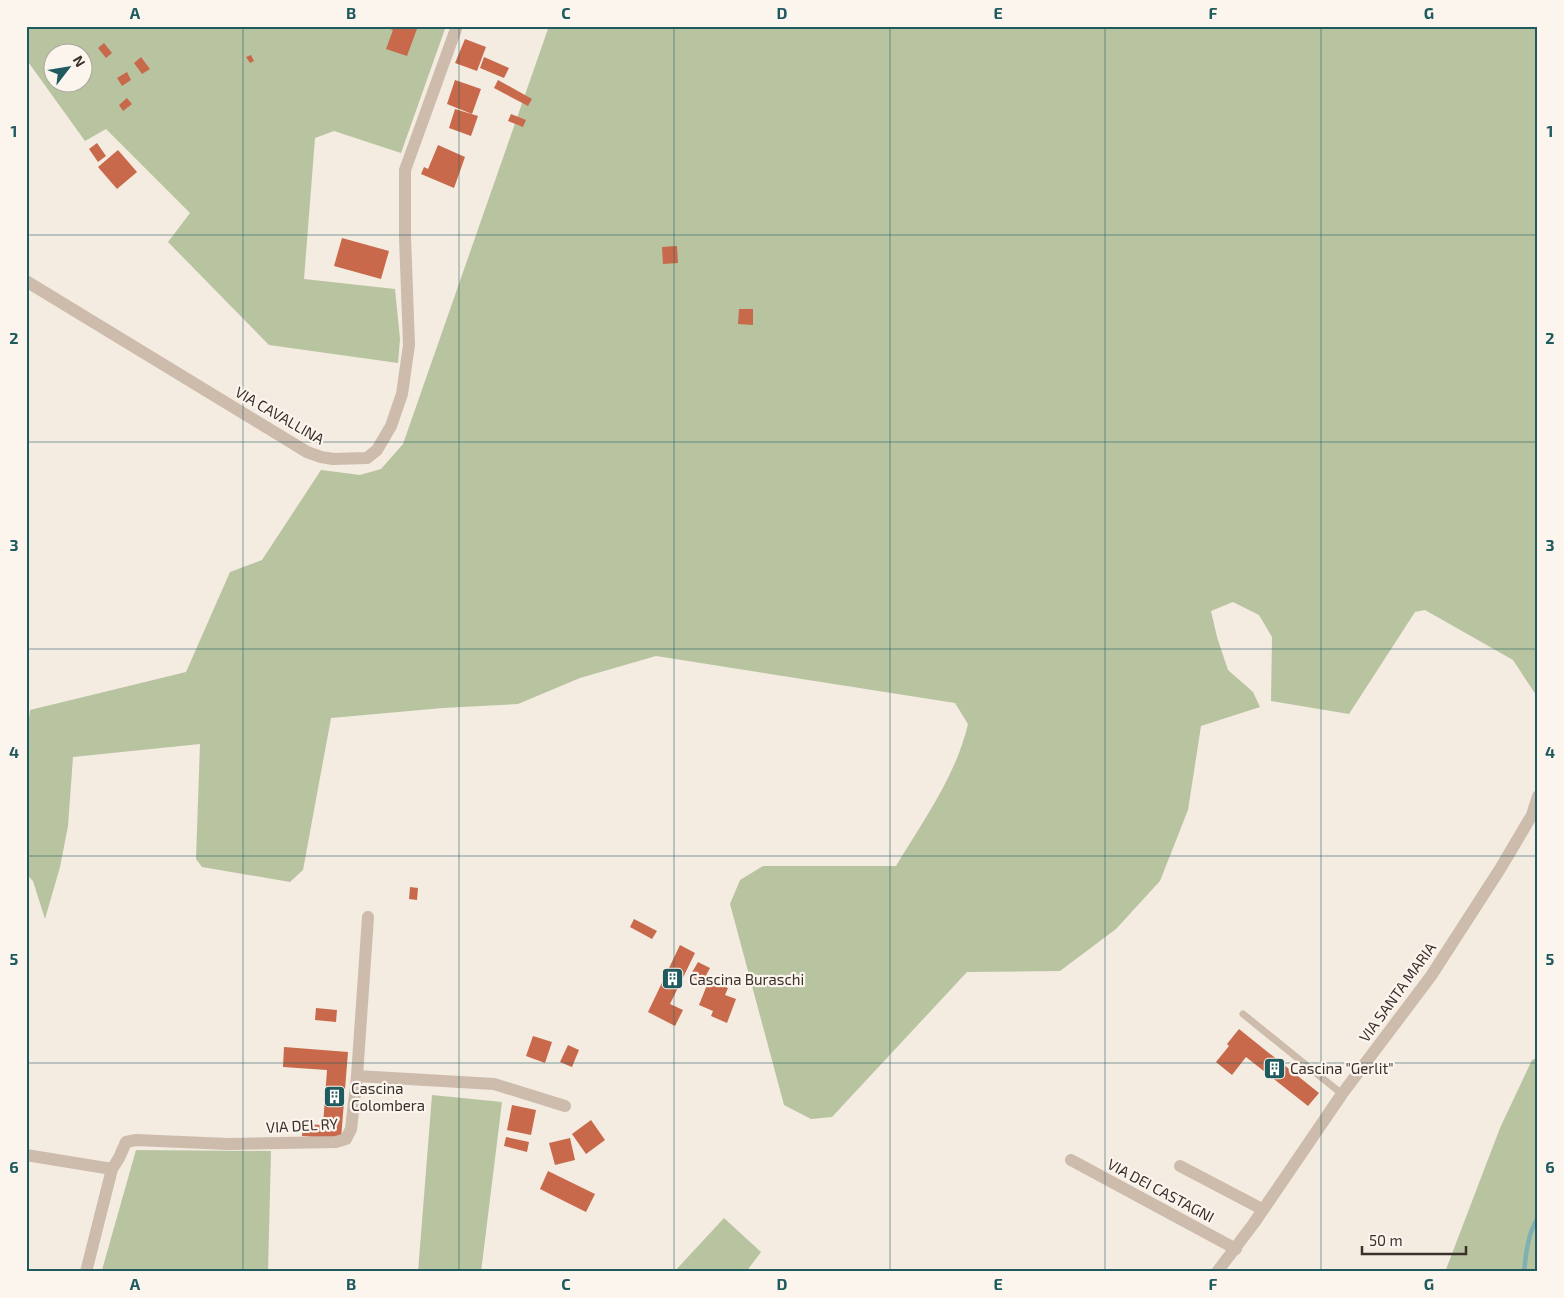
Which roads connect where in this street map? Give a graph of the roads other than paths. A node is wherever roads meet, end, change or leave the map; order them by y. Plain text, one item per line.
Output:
1 (457, 26) edge
2 (26, 280) edge
3 (1538, 796) edge
4 (368, 917) dead end
5 (1243, 1014) dead end
6 (357, 1076) junction
7 (1342, 1094) junction
8 (565, 1106) dead end
9 (26, 1155) edge
10 (1071, 1160) dead end
11 (1180, 1166) dead end
12 (112, 1169) junction
13 (1262, 1209) junction
14 (1236, 1249) junction
15 (86, 1272) edge
16 (1218, 1272) edge

1 - 2 street, VIA CAVALLINA
3 - 7 street, VIA SANTA MARIA
4 - 6 street, VIA DEL RY
5 - 7 lane
6 - 8 street
6 - 12 street, VIA DEL RY
7 - 13 street, VIA SANTA MARIA
9 - 12 street
10 - 14 street, VIA DEI CASTAGNI
11 - 13 street, VIA DEI CASTAGNI
12 - 15 street
13 - 14 street, VIA SANTA MARIA
14 - 16 street, VIA SANTA MARIA

